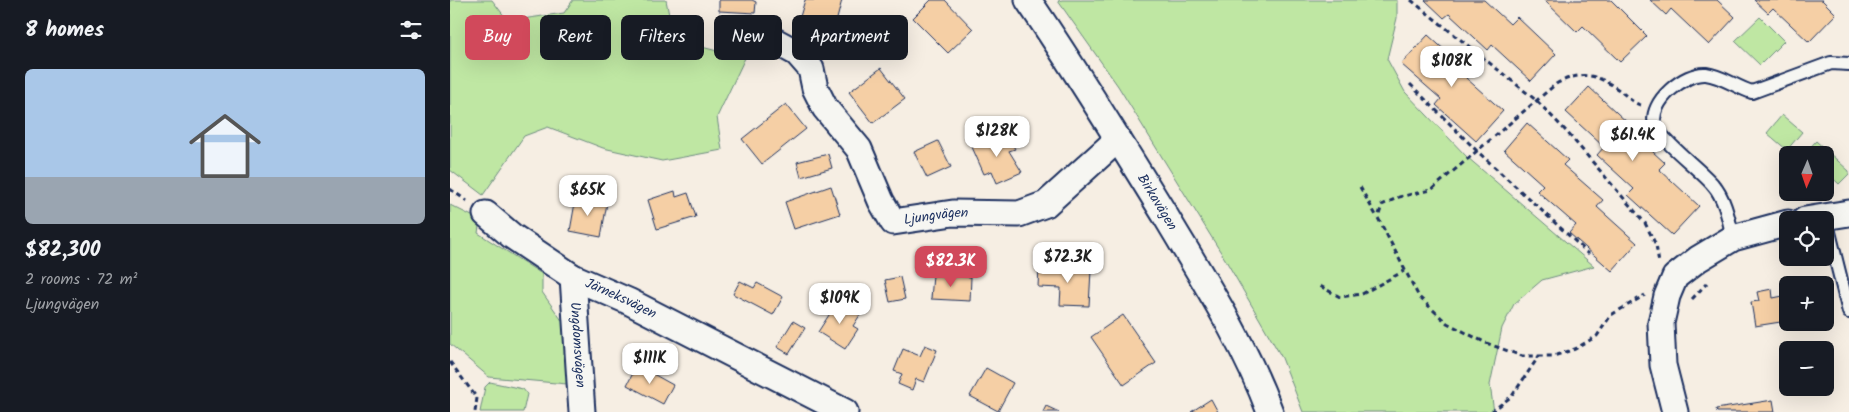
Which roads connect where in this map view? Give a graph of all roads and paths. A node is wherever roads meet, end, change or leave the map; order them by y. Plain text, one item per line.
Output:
1 (1028, 0) edge
2 (1411, 0) edge
3 (782, 45) edge
4 (1849, 64) edge
5 (1410, 84) dead end
6 (1537, 101) junction
7 (1656, 109) junction
8 (1118, 139) junction
9 (1477, 151) junction
10 (1360, 187) dead end
11 (1849, 213) edge
12 (486, 214) dead end
13 (1834, 215) edge
14 (1378, 218) junction
15 (1779, 225) edge
16 (1733, 238) junction
17 (1589, 254) dead end
18 (1832, 266) edge
19 (1660, 268) dead end
20 (1404, 271) junction
21 (573, 277) junction
22 (1707, 283) dead end
23 (1320, 286) dead end
24 (1667, 296) junction
25 (1849, 312) edge
26 (1539, 356) junction
27 (450, 362) edge
28 (475, 412) edge
29 (582, 412) edge
30 (845, 412) edge
31 (1270, 412) edge
32 (1491, 412) edge
33 (1675, 412) edge

1 - 8 street, Birkavägen
2 - 6 path
3 - 8 street, Ljungvägen
4 - 7 lane
5 - 9 path
6 - 7 path
6 - 9 path
6 - 19 path
7 - 16 lane
8 - 31 street, Birkavägen
9 - 14 path
9 - 17 path
10 - 14 path
11 - 13 street
12 - 21 street, Järneksvägen
14 - 20 path
15 - 16 street
16 - 24 street
18 - 25 lane
20 - 23 path
20 - 26 path
21 - 29 street, Ungdomsvägen
21 - 30 street, Järneksvägen
22 - 24 path
24 - 26 path
24 - 33 street
26 - 32 path
27 - 28 path

